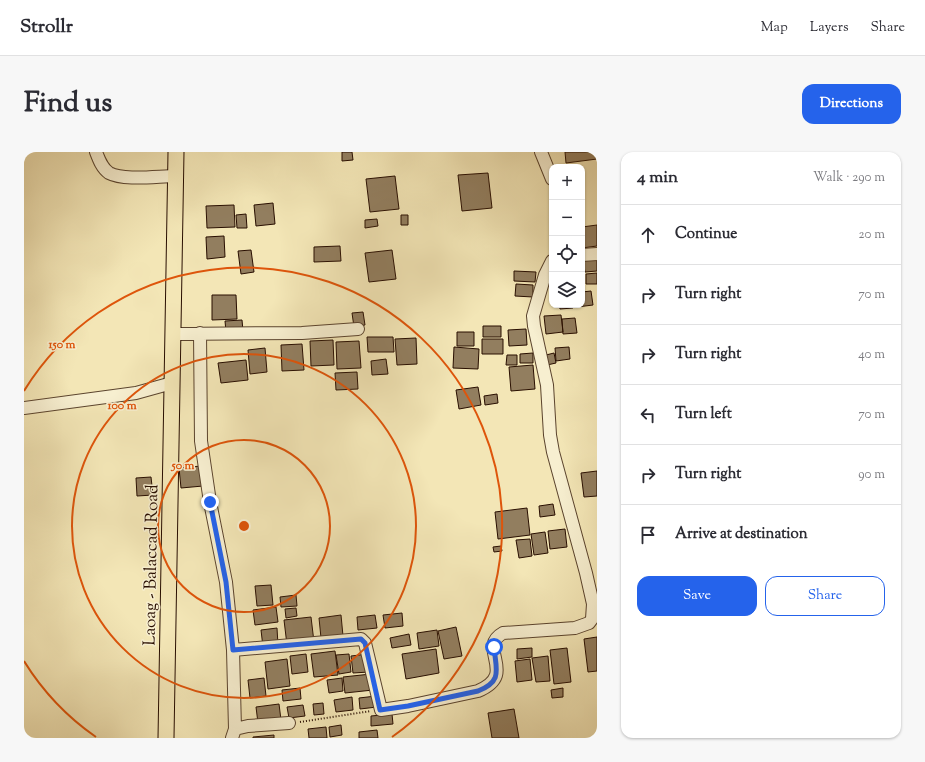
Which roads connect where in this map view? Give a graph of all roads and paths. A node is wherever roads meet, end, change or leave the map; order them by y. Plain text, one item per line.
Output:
1 (96, 152) edge
2 (176, 152) edge
3 (541, 152) edge
4 (549, 172) edge
5 (175, 176) junction
6 (597, 254) edge
7 (585, 255) edge
8 (549, 267) edge
9 (358, 329) dead end
10 (200, 333) junction
11 (172, 334) junction
12 (172, 383) junction
13 (24, 408) edge
14 (593, 624) edge
15 (233, 650) junction
16 (380, 710) junction
17 (289, 723) joint
18 (234, 734) edge
19 (166, 738) edge

1 - 5 street
2 - 5 main road, Laoag - Balaccad Road
3 - 4 street
5 - 11 main road, Laoag - Balaccad Road
6 - 7 street
8 - 14 street
9 - 10 street
10 - 11 street
10 - 15 street
11 - 12 main road, Laoag - Balaccad Road
12 - 13 street
12 - 19 main road, Laoag - Balaccad Road
14 - 16 street
15 - 16 street
15 - 18 street
16 - 17 path
17 - 18 street

